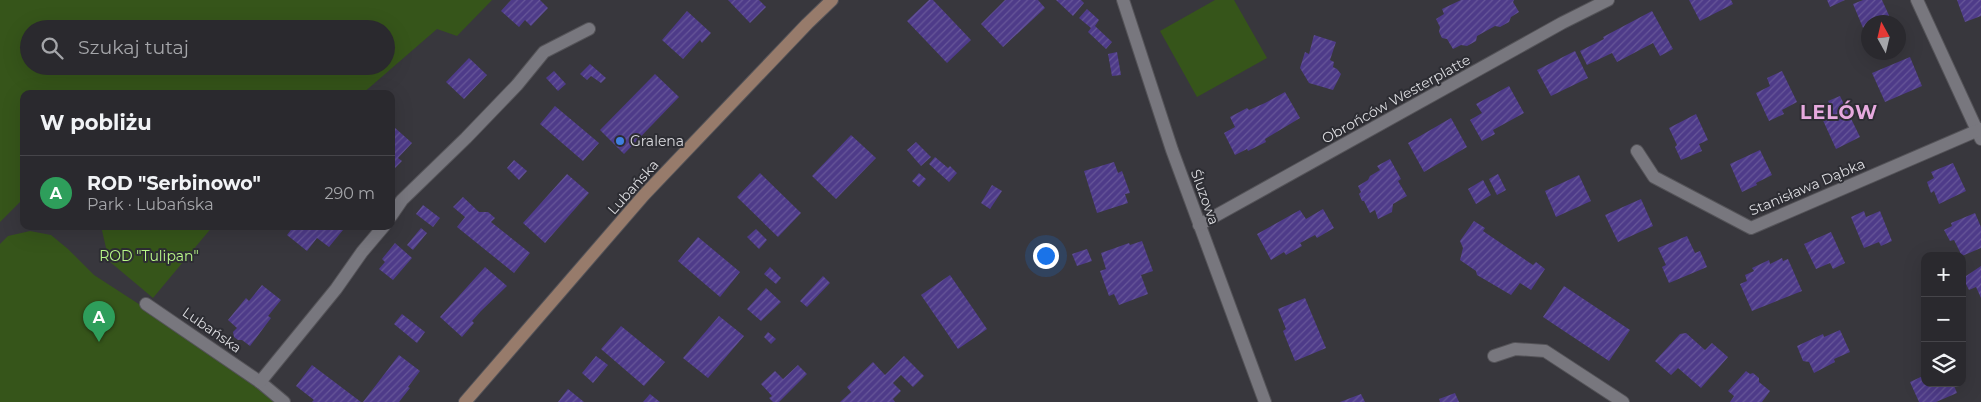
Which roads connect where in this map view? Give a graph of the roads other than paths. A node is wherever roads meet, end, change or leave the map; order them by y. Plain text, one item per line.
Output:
1 (832, 0) edge
2 (1123, 0) edge
3 (1608, 0) edge
4 (1917, 0) edge
5 (589, 29) dead end
6 (1980, 133) edge
7 (1637, 151) dead end
8 (395, 210) edge
9 (1199, 225) junction
10 (381, 230) edge
11 (146, 304) dead end
12 (1494, 356) dead end
13 (260, 382) junction
14 (284, 402) edge
15 (465, 402) edge
16 (1265, 402) edge
17 (1623, 402) edge

1 - 15 street, Lubańska
2 - 9 street, Śluzowa
3 - 9 street, Obrońców Westerplatte
4 - 6 street
5 - 8 street
6 - 7 street, Stanisława Dąbka
9 - 16 street, Śluzowa
10 - 13 street
11 - 13 street, Lubańska
12 - 17 street
13 - 14 street, Lubańska

